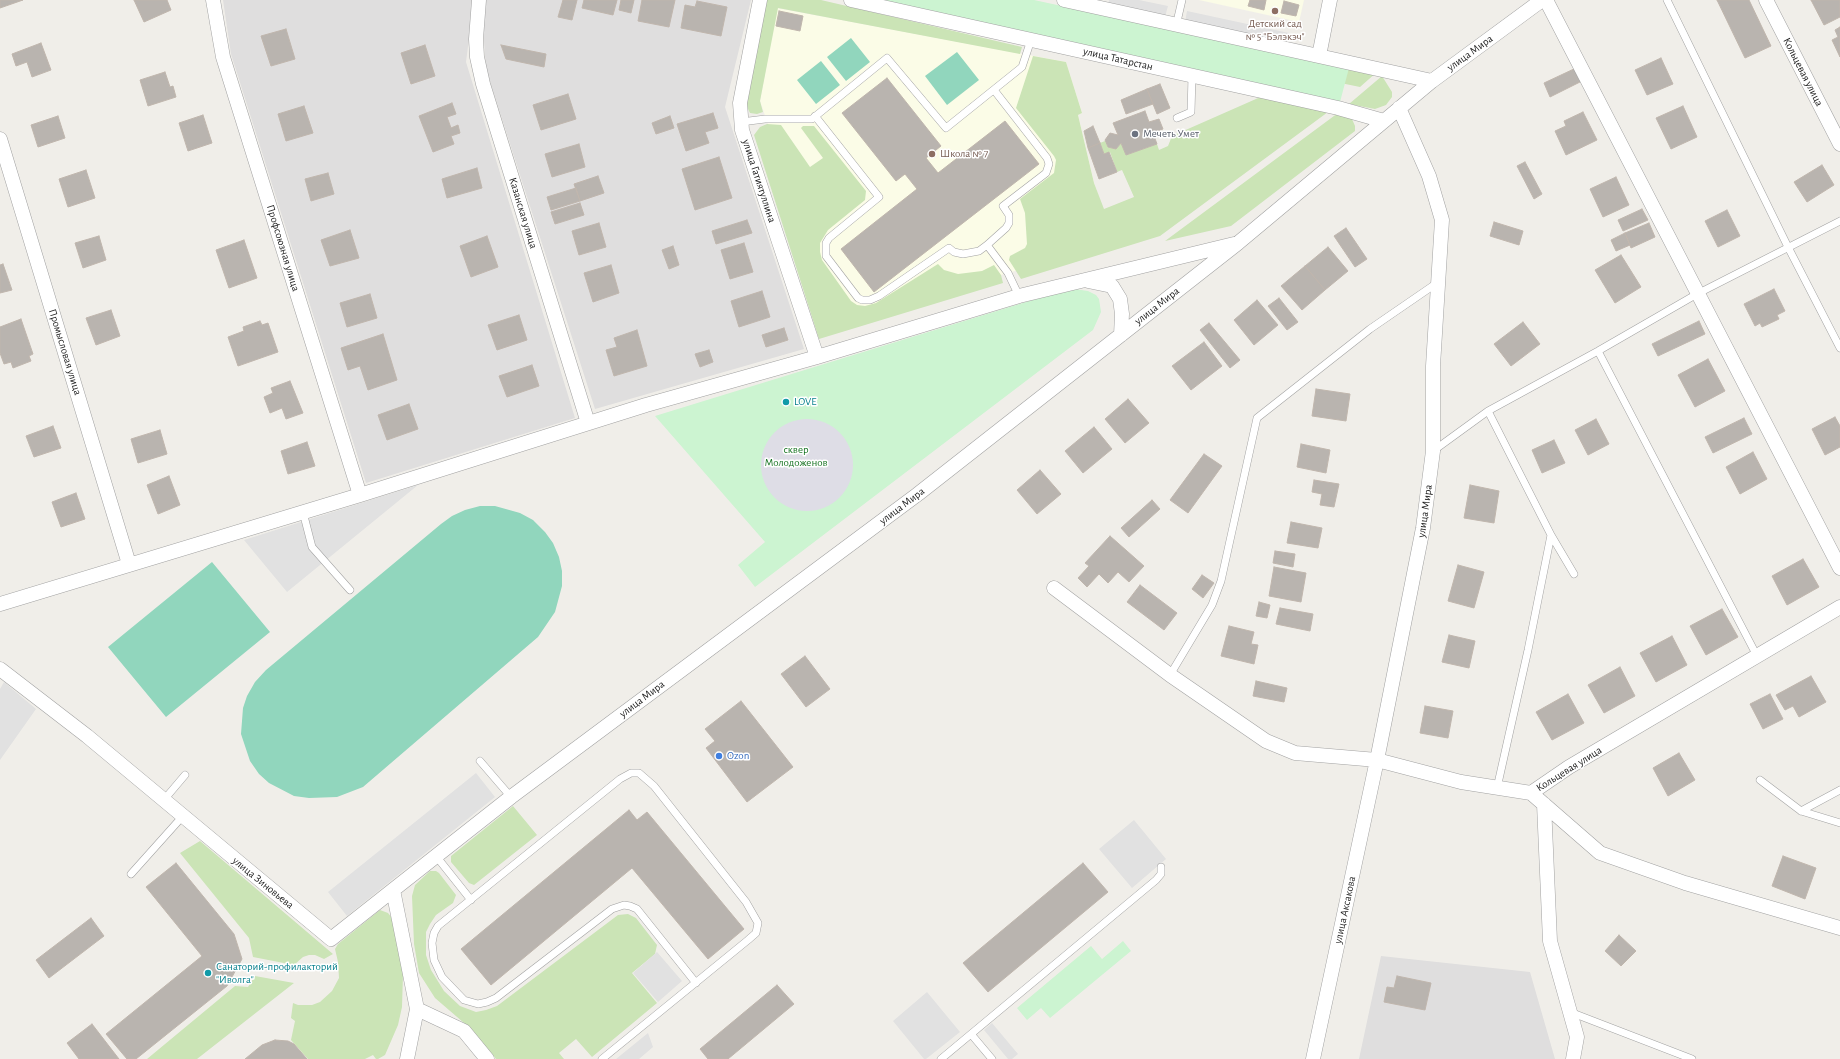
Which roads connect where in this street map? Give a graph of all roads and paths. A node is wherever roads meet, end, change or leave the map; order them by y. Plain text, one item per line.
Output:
1 (213, 0) edge
2 (479, 0) edge
3 (760, 0) edge
4 (851, 0) edge
5 (1064, 0) edge
6 (1182, 0) edge
7 (1330, 0) edge
8 (1542, 0) edge
9 (1546, 0) edge
10 (1667, 0) edge
11 (1766, 0) edge
12 (1176, 26) junction
13 (1031, 40) junction
14 (1319, 56) junction
15 (1192, 76) junction
16 (1432, 81) junction
17 (994, 90) junction
18 (1399, 108) junction
19 (815, 116) junction
20 (1176, 118) dead end
21 (1384, 120) junction
22 (741, 122) junction
23 (0, 139) edge
24 (1840, 144) edge
25 (1840, 220) edge
26 (1238, 243) junction
27 (987, 245) junction
28 (1788, 247) junction
29 (1084, 281) junction
30 (1438, 282) junction
31 (1697, 294) junction
32 (1019, 296) junction
33 (1121, 335) junction
34 (1840, 348) edge
35 (1598, 351) junction
36 (817, 357) junction
37 (1488, 411) junction
38 (588, 423) junction
39 (1433, 451) junction
40 (360, 495) junction
41 (303, 512) junction
42 (1551, 535) junction
43 (129, 564) junction
44 (1840, 568) edge
45 (1574, 574) dead end
46 (1054, 588) dead end
47 (350, 590) dead end
48 (0, 604) edge
49 (1840, 607) edge
50 (1757, 656) junction
51 (0, 669) edge
52 (1170, 675) junction
53 (480, 760) dead end
54 (1377, 760) junction
55 (185, 775) dead end
56 (1760, 780) dead end
57 (1497, 788) junction
58 (1840, 790) edge
59 (1531, 793) junction
60 (510, 797) junction
61 (163, 801) junction
62 (1544, 804) junction
63 (1801, 811) junction
64 (182, 817) junction
65 (1840, 823) edge
66 (436, 856) junction
67 (1161, 867) dead end
68 (131, 874) dead end
69 (393, 890) junction
70 (471, 900) junction
71 (1840, 928) edge
72 (696, 983) junction
73 (417, 1009) junction
74 (1570, 1012) junction
75 (971, 1034) junction
76 (406, 1059) edge
77 (487, 1059) edge
78 (602, 1059) edge
79 (941, 1059) edge
80 (992, 1059) edge
81 (1313, 1059) edge
82 (1572, 1059) edge
83 (1692, 1059) edge

1 - 40 street, Профсоюзная улица
2 - 38 street, Казанская улица
3 - 22 street, улица Гатиятуллина
4 - 13 street, улица Татарстан
5 - 12 street
6 - 12 lane
7 - 14 street
8 - 16 street, улица Мира
9 - 31 street
10 - 28 lane
11 - 24 street, Кольцевая улица
12 - 14 street
13 - 15 street, улица Татарстан
13 - 17 lane
14 - 16 street
15 - 20 lane
15 - 21 street, улица Татарстан
16 - 18 street, улица Мира
17 - 19 lane
17 - 27 lane
18 - 21 street, улица Мира
18 - 30 street, улица Мира
19 - 22 lane
19 - 27 lane
21 - 26 street, улица Мира
22 - 36 street, улица Гатиятуллина
23 - 43 street, Промысловая улица
25 - 28 lane
26 - 29 street
26 - 33 street, улица Мира
27 - 32 lane
28 - 31 lane
28 - 34 lane
29 - 32 street
29 - 33 street
30 - 39 street, улица Мира
30 - 52 lane
31 - 35 lane
31 - 44 street
32 - 36 street
33 - 60 street, улица Мира
35 - 37 lane
35 - 50 lane
36 - 38 street
37 - 39 lane
37 - 42 lane
38 - 40 street
39 - 54 street, улица Мира
40 - 41 street
41 - 43 street
41 - 47 lane
42 - 45 lane
42 - 57 lane
43 - 48 street
46 - 52 street
49 - 50 street, Кольцевая улица
50 - 59 street, Кольцевая улица
51 - 61 street, улица Зиновьева
52 - 54 street
53 - 60 lane
54 - 57 street
54 - 81 street, улица Аксакова
55 - 61 lane
56 - 63 lane
57 - 59 street
58 - 63 lane
59 - 62 street, Кольцевая улица
60 - 66 street, улица Мира
61 - 64 street, улица Зиновьева
62 - 71 street, Кольцевая улица
62 - 74 street
63 - 65 lane
64 - 68 lane
64 - 69 street, улица Зиновьева
66 - 69 street, улица Мира
66 - 70 lane
67 - 75 lane
69 - 73 street
70 - 72 lane
70 - 72 lane
72 - 78 lane
73 - 76 street
73 - 77 street
74 - 82 street
74 - 83 lane
75 - 79 lane
75 - 80 lane

